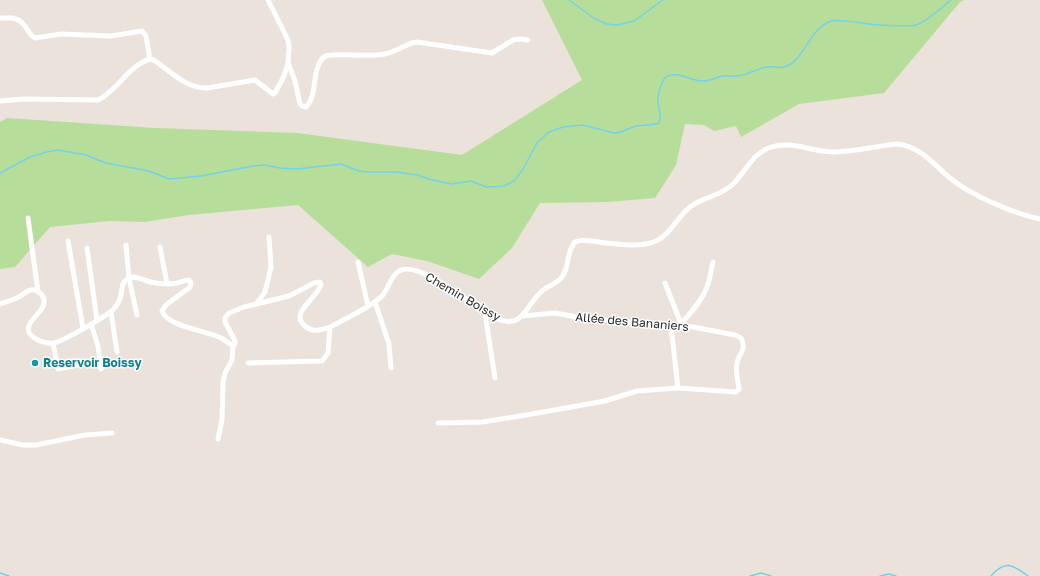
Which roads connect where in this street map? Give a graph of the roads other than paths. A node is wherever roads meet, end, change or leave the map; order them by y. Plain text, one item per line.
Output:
1 (268, 0) edge
2 (0, 18) edge
3 (528, 40) dead end
4 (150, 59) junction
5 (288, 63) junction
6 (0, 100) edge
7 (28, 218) dead end
8 (1040, 219) edge
9 (269, 237) dead end
10 (68, 241) dead end
11 (126, 245) dead end
12 (160, 247) dead end
13 (87, 248) dead end
14 (358, 262) dead end
15 (713, 262) dead end
16 (129, 278) junction
17 (665, 283) dead end
18 (167, 284) junction
19 (38, 292) junction
20 (375, 302) junction
21 (0, 304) edge
22 (256, 304) junction
23 (368, 306) junction
24 (110, 312) junction
25 (485, 313) junction
26 (137, 315) dead end
27 (522, 316) junction
28 (97, 320) junction
29 (91, 324) junction
30 (682, 325) junction
31 (671, 326) junction
32 (330, 327) junction
33 (83, 328) junction
34 (53, 343) junction
35 (233, 346) junction
36 (117, 352) dead end
37 (86, 362) dead end
38 (248, 363) dead end
39 (101, 368) dead end
40 (391, 368) dead end
41 (495, 378) dead end
42 (678, 388) junction
43 (438, 422) dead end
44 (112, 432) dead end
45 (218, 439) dead end
46 (0, 440) edge

1 - 5 street
2 - 4 street
3 - 5 street
4 - 5 street
4 - 6 street
7 - 19 street
8 - 27 street
9 - 22 street
10 - 33 street
11 - 16 street
12 - 18 street
13 - 28 street
14 - 23 street
15 - 30 street
16 - 18 street
16 - 24 street
16 - 26 street
17 - 30 street
18 - 35 street
19 - 21 street
19 - 34 street
20 - 23 street, Chemin Boissy
20 - 25 street, Chemin Boissy
20 - 40 street
22 - 32 street, Chemin Boissy
22 - 35 street, Chemin Boissy
23 - 32 street, Chemin Boissy
24 - 28 street
24 - 36 street
25 - 27 street, Chemin Boissy
25 - 41 street
27 - 31 street, Allée des Bananiers
28 - 29 street
29 - 33 street
29 - 39 street
30 - 31 street, Allée des Bananiers
30 - 42 street, Allée des Bananiers
31 - 42 street
32 - 38 street
33 - 34 street
34 - 37 street
35 - 45 street
42 - 43 street
44 - 46 street

